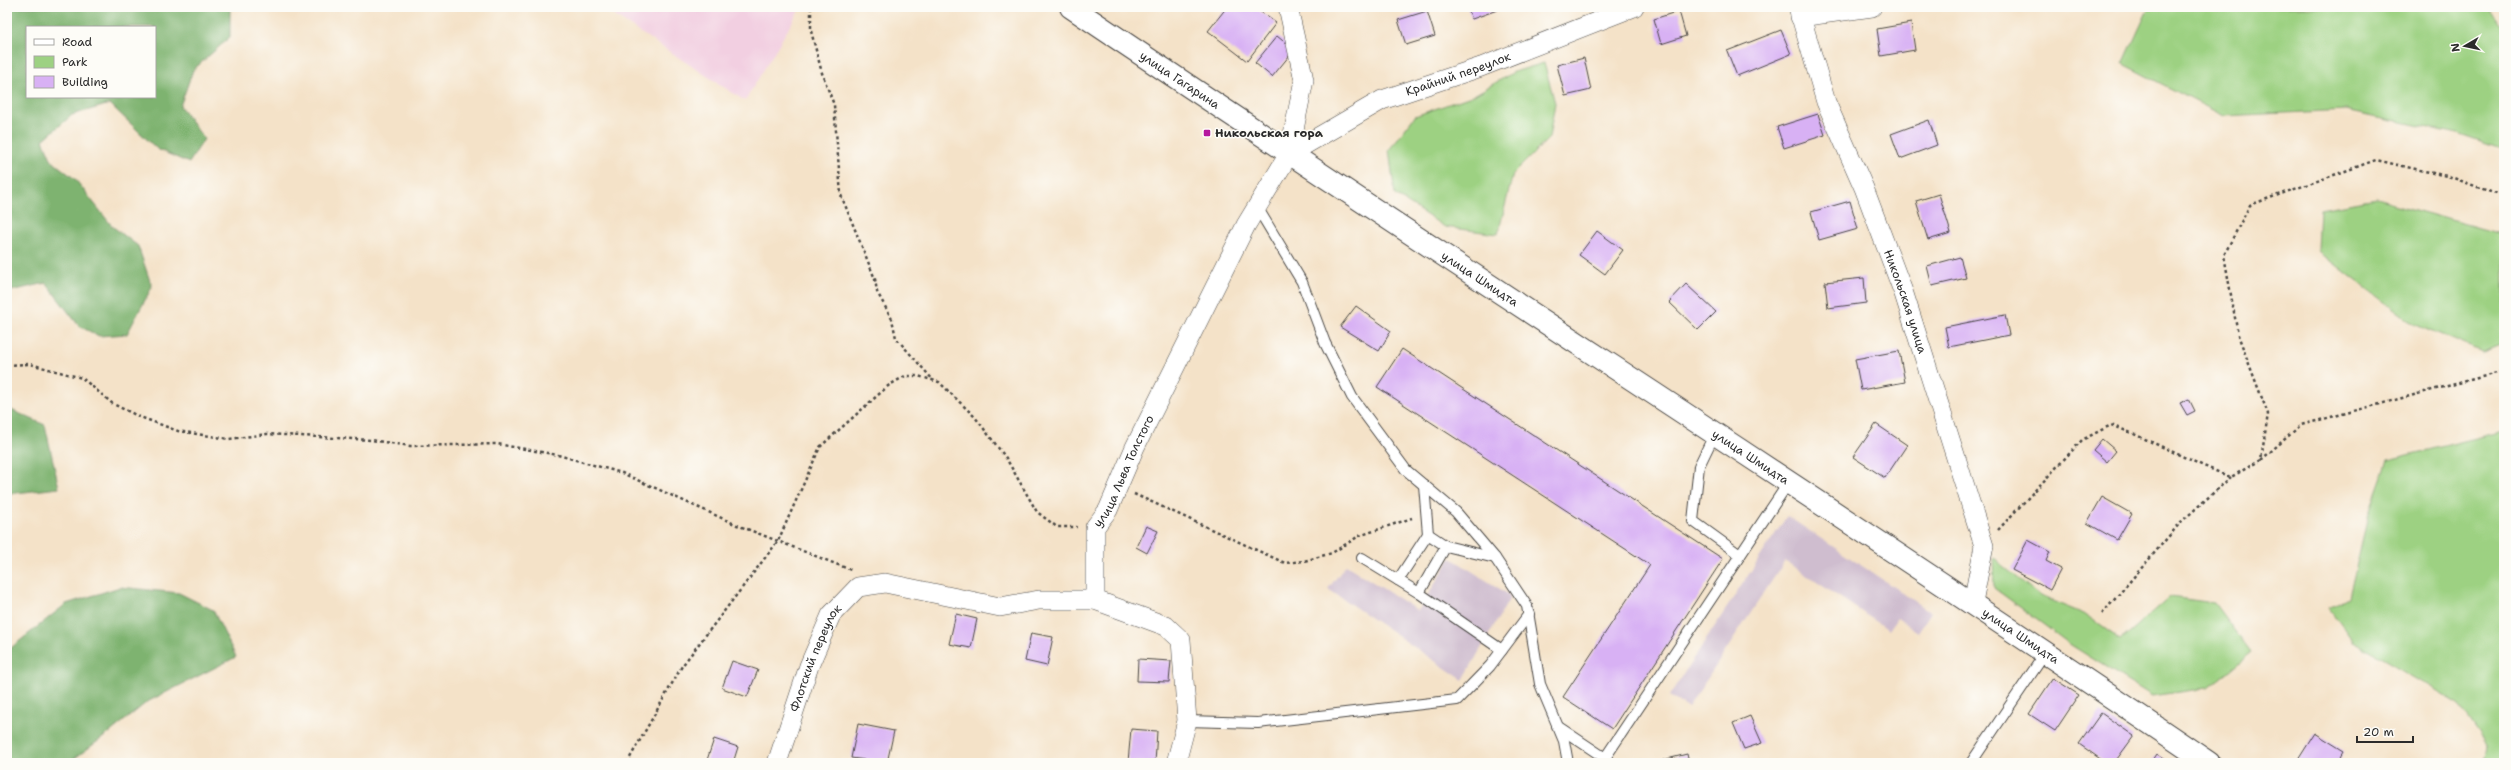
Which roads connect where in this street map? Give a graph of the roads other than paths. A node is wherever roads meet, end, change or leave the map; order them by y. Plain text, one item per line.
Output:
1 (1071, 7) edge
2 (1288, 7) edge
3 (1634, 7) edge
4 (1872, 7) edge
5 (1799, 12) edge
6 (1289, 154) junction
7 (1257, 207) junction
8 (1715, 433) junction
9 (1789, 482) junction
10 (1424, 485) junction
11 (1428, 534) junction
12 (1446, 546) junction
13 (1740, 556) junction
14 (1362, 558) dead end
15 (1496, 558) junction
16 (1398, 580) junction
17 (1418, 593) junction
18 (1095, 600) junction
19 (1973, 602) junction
20 (1529, 614) junction
21 (1502, 650) junction
22 (2046, 652) junction
23 (1187, 721) junction
24 (1557, 726) junction
25 (777, 763) edge
26 (1176, 763) edge
27 (1568, 763) edge
28 (1971, 763) edge
29 (2209, 763) edge

1 - 6 main road, улица Гагарина
2 - 6 street
3 - 6 street, Крайний переулок
4 - 5 street
5 - 19 street, Никольская улица
6 - 7 street, улица Льва Толстого
6 - 8 main road, улица Шмидта
7 - 10 lane
7 - 18 street, улица Льва Толстого
8 - 9 main road, улица Шмидта
8 - 13 lane
9 - 13 lane
9 - 19 main road, улица Шмидта
10 - 11 lane
10 - 15 lane
11 - 12 lane
11 - 16 lane
12 - 15 lane
12 - 17 lane
13 - 24 lane
14 - 16 lane
15 - 20 lane
16 - 17 lane
17 - 21 lane
18 - 23 street
18 - 25 street, Флотский переулок
19 - 22 main road, улица Шмидта
20 - 21 lane
20 - 24 lane
21 - 23 lane
22 - 28 lane
22 - 29 main road, улица Шмидта
23 - 26 street
24 - 27 lane

